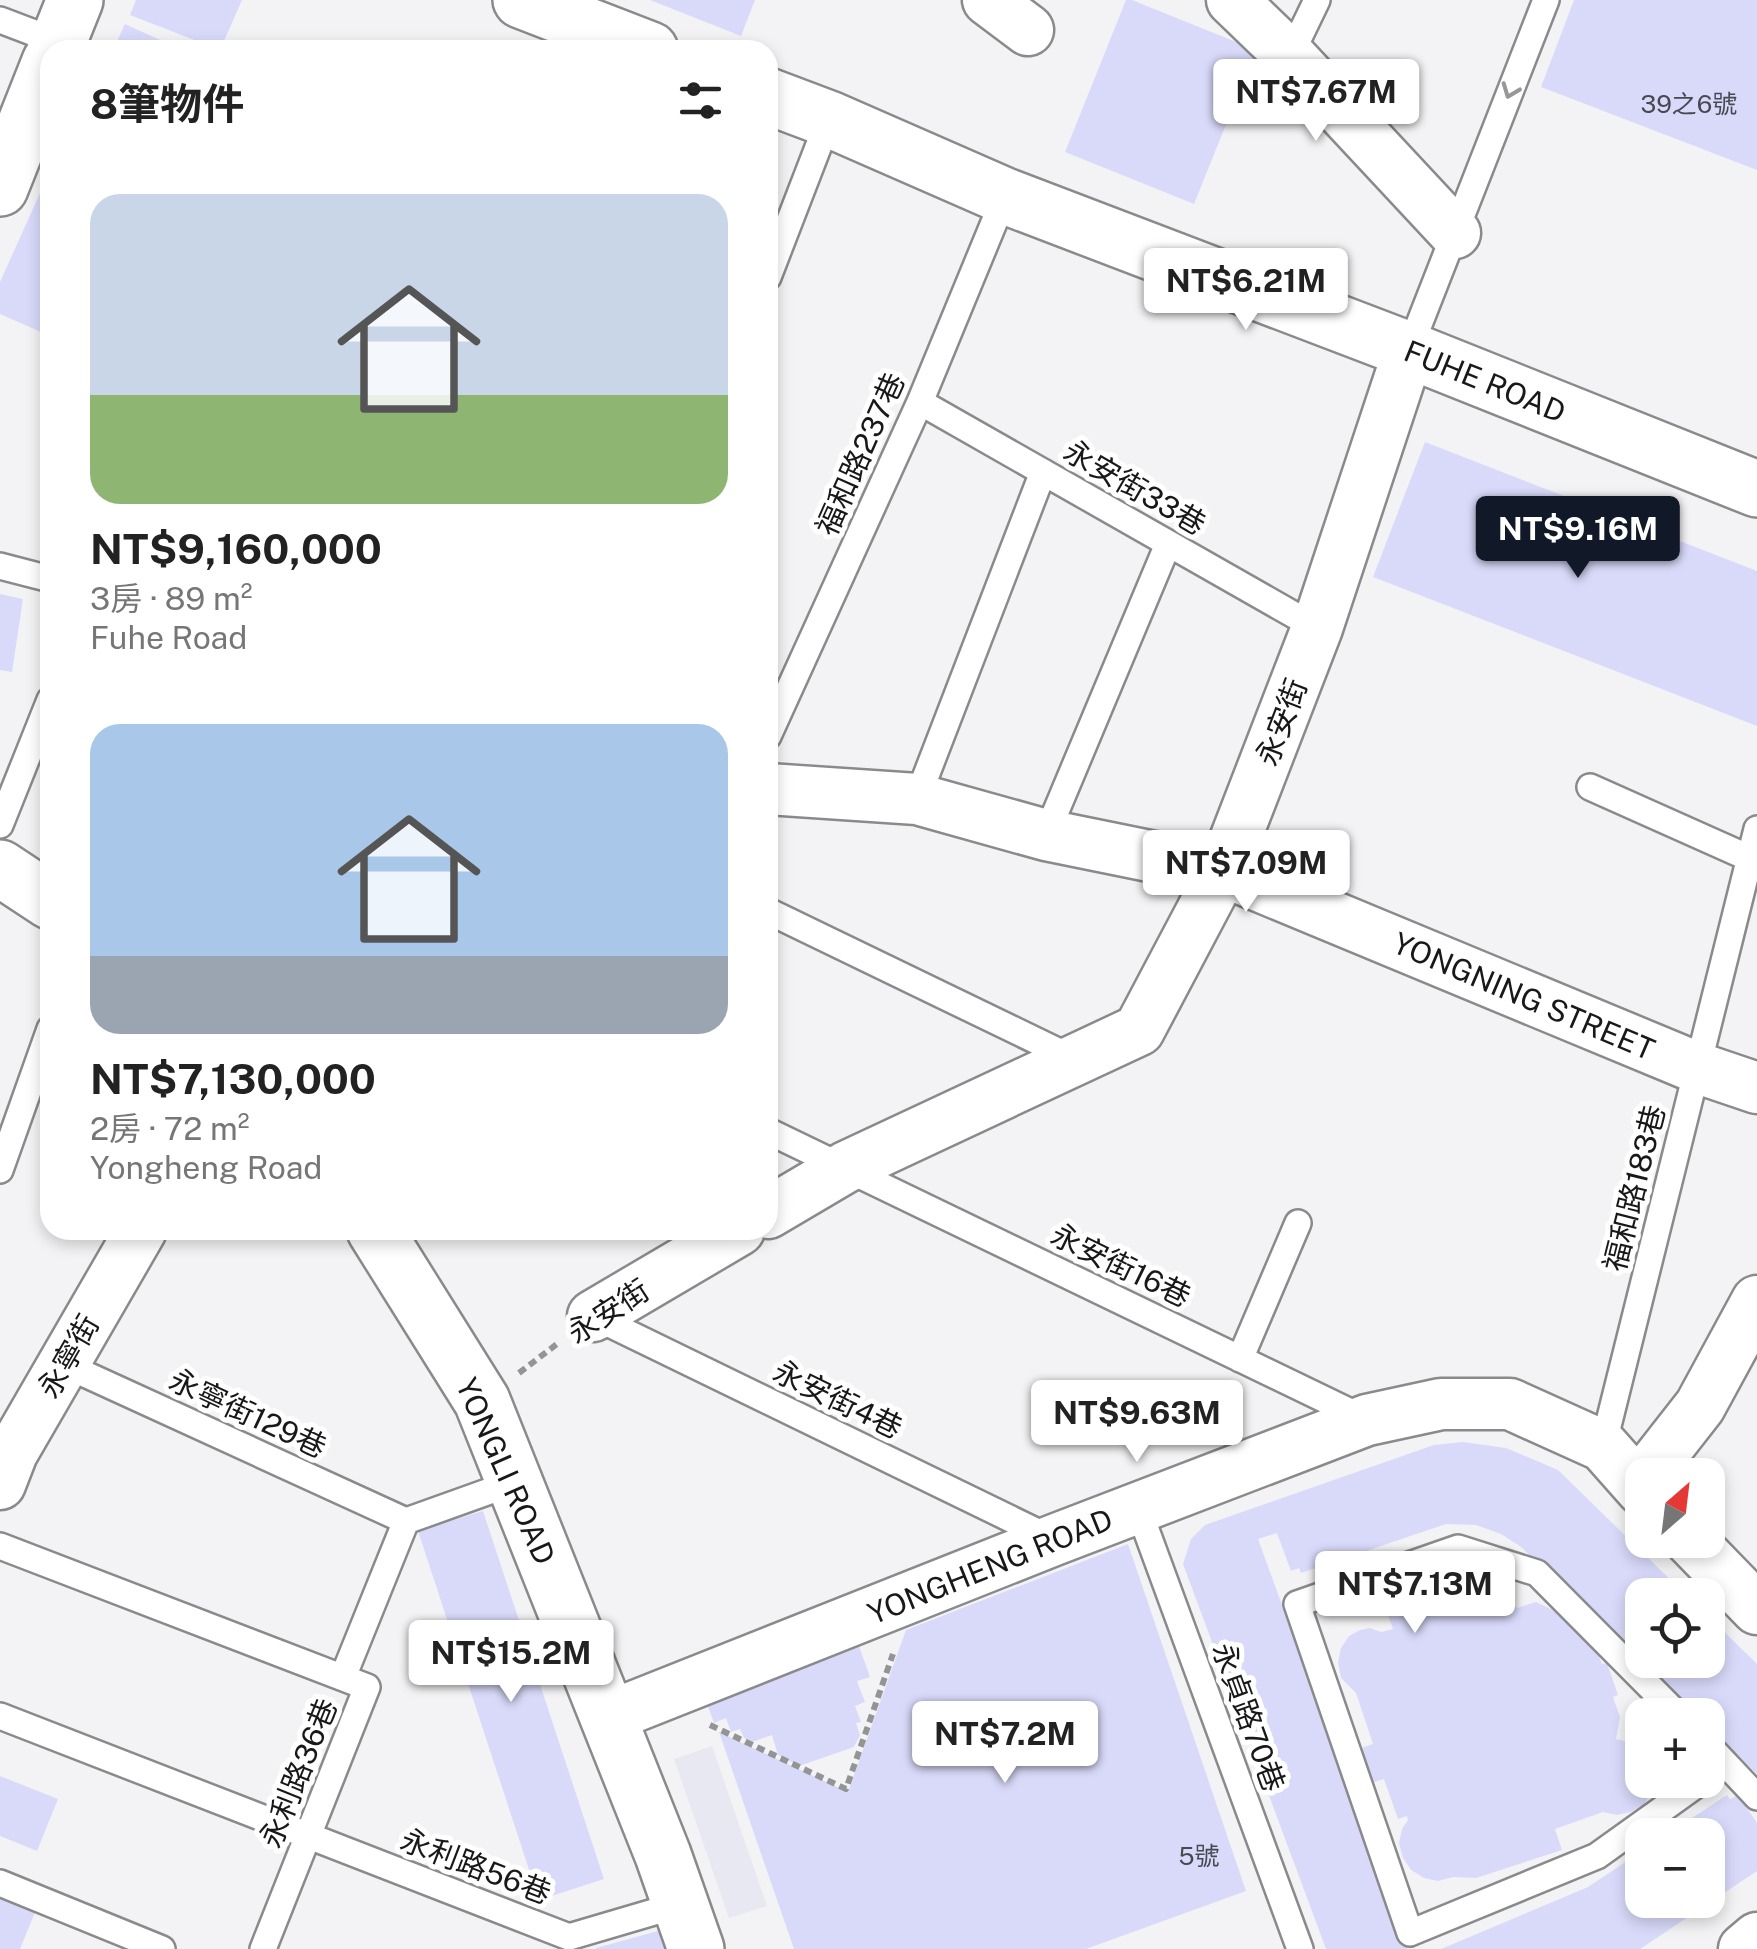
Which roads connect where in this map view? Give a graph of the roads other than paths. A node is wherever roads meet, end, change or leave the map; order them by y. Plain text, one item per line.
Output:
1 (988, 0) edge
2 (1232, 0) edge
3 (1317, 0) edge
4 (1546, 0) edge
5 (556, 6) edge
6 (0, 20) edge
7 (1028, 30) dead end
8 (622, 40) edge
9 (40, 51) edge
10 (1290, 56) junction
11 (40, 95) edge
12 (778, 100) edge
13 (829, 120) junction
14 (0, 188) edge
15 (1005, 196) junction
16 (1455, 233) junction
17 (778, 251) edge
18 (1409, 350) junction
19 (920, 402) junction
20 (1043, 472) junction
21 (1757, 489) edge
22 (1168, 544) junction
23 (9, 568) edge
24 (40, 576) edge
25 (1317, 628) junction
26 (778, 714) edge
27 (40, 725) edge
28 (1590, 787) dead end
29 (778, 790) edge
30 (917, 799) junction
31 (0, 825) edge
32 (1757, 830) edge
33 (1046, 835) junction
34 (1749, 858) junction
35 (0, 868) edge
36 (1224, 871) junction
37 (40, 894) edge
38 (778, 916) edge
39 (40, 1056) edge
40 (1076, 1060) junction
41 (1698, 1068) junction
42 (1757, 1088) edge
43 (778, 1136) edge
44 (846, 1167) junction
45 (0, 1170) edge
46 (778, 1207) edge
47 (1298, 1223) dead end
48 (135, 1240) edge
49 (380, 1240) edge
50 (722, 1240) edge
51 (1757, 1302) edge
52 (593, 1316) joint
53 (1240, 1359) junction
54 (63, 1364) junction
55 (1367, 1420) junction
56 (1602, 1446) junction
57 (1661, 1458) edge
58 (1625, 1467) edge
59 (515, 1482) junction
60 (0, 1484) edge
61 (1138, 1508) junction
62 (406, 1521) junction
63 (1054, 1540) junction
64 (0, 1546) edge
65 (1707, 1558) edge
66 (1757, 1609) edge
67 (343, 1677) junction
68 (1661, 1698) edge
69 (631, 1708) junction
70 (0, 1716) edge
71 (1725, 1780) edge
72 (1677, 1798) edge
73 (1757, 1798) edge
74 (308, 1836) junction
75 (0, 1883) edge
76 (688, 1927) edge
77 (1757, 1938) edge
78 (162, 1949) edge
79 (263, 1949) edge
80 (1300, 1949) edge
81 (1744, 1949) edge

1 - 7 street
2 - 10 street
3 - 10 lane
4 -> 16 lane
5 - 8 street
6 - 9 lane
10 - 16 street
11 - 14 street
12 - 13 street, FUHE ROAD
13 - 15 street, FUHE ROAD
13 - 17 lane
15 - 18 street, FUHE ROAD
15 - 19 lane, 福和路237巷
16 - 18 lane
18 - 21 street, FUHE ROAD
18 - 25 street, 永安街
19 - 20 lane, 永安街33巷
19 - 26 lane, 福和路237巷
20 - 22 lane, 永安街33巷
20 - 30 lane
22 - 25 lane, 永安街33巷
22 - 33 lane
23 - 24 lane
25 - 36 street, 永安街
27 - 31 lane
28 - 34 lane
29 - 30 street, YONGNING STREET
30 - 33 street, YONGNING STREET
32 - 34 lane, 福和路183巷
33 - 36 street, YONGNING STREET
34 - 41 lane, 福和路183巷
35 - 37 street
36 - 40 street, 永安街
36 - 41 street, YONGNING STREET
38 - 40 lane
39 - 45 lane
40 - 44 street, 永安街
41 - 42 street, YONGNING STREET
41 - 56 lane, 福和路183巷
43 - 44 lane, 永安街16巷
44 - 46 street, 永安街
44 - 53 lane, 永安街16巷
47 - 53 lane
48 - 54 street, 永寧街
49 - 59 street, YONGLI ROAD
50 - 52 street, 永安街
51 - 57 street
52 - 63 lane, 永安街4巷
53 - 55 lane, 永安街16巷
54 - 60 street, 永寧街
54 - 62 lane, 永寧街129巷
55 - 56 street, YONGHENG ROAD
55 - 61 street, YONGHENG ROAD
56 - 58 street, YONGHENG ROAD
59 - 62 lane
59 - 69 street, YONGLI ROAD
61 - 63 street, YONGHENG ROAD
61 - 80 lane, 永貞路70巷
62 - 67 lane, 永利路36巷
63 - 69 street, YONGHENG ROAD
64 - 67 lane
65 - 66 street
67 - 74 lane, 永利路36巷
68 - 72 lane
69 - 76 street, YONGLI ROAD
70 - 74 lane, 永利路56巷
71 - 73 lane
74 - 76 lane, 永利路56巷
74 - 79 lane, 永利路36巷
75 - 78 lane
77 - 81 street

